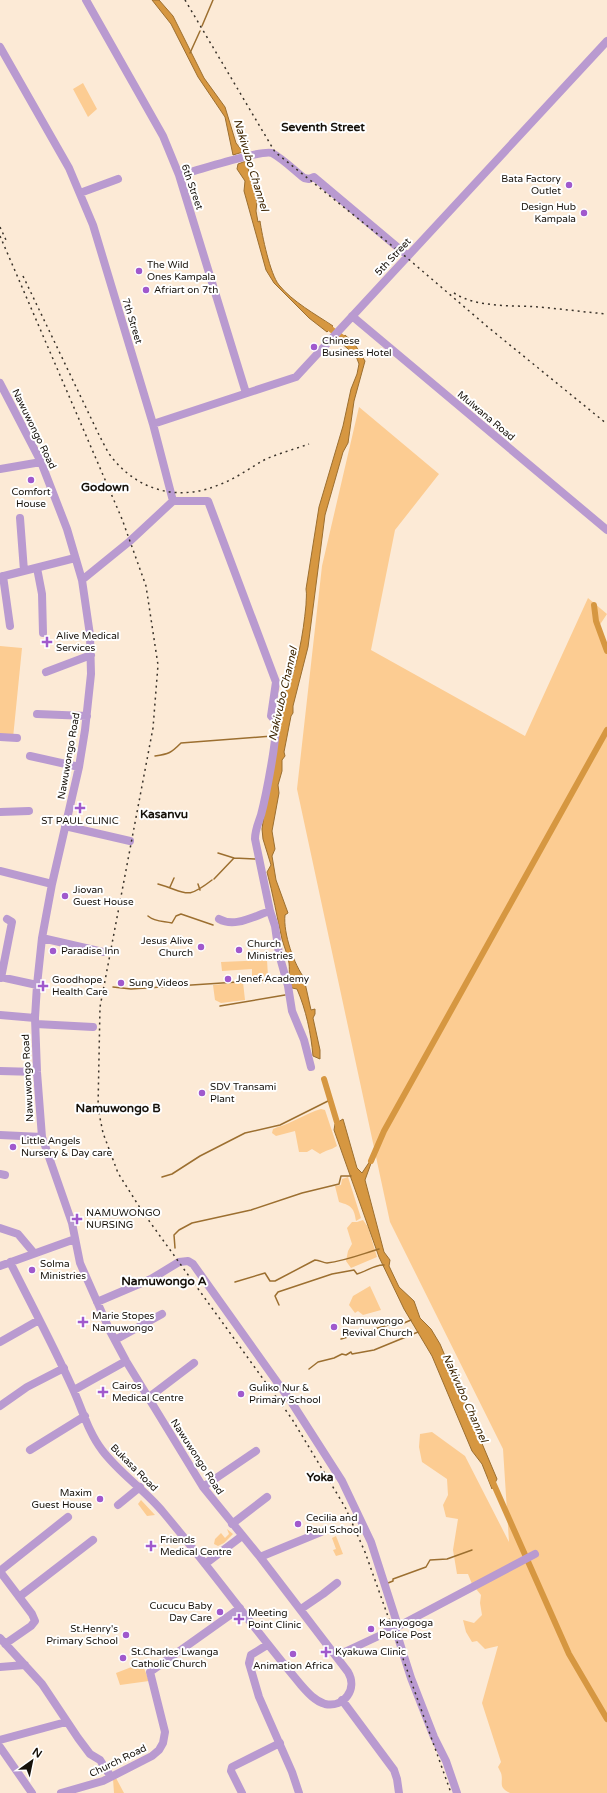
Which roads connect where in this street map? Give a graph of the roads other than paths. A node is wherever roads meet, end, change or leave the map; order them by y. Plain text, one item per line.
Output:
1 (86, 0) edge
2 (607, 41) edge
3 (0, 47) edge
4 (179, 175) junction
5 (118, 179) dead end
6 (80, 193) junction
7 (408, 256) junction
8 (352, 316) junction
9 (0, 383) edge
10 (246, 394) junction
11 (153, 424) junction
12 (41, 462) junction
13 (0, 469) edge
14 (173, 501) junction
15 (20, 518) dead end
16 (607, 530) edge
17 (75, 558) junction
18 (38, 568) junction
19 (24, 571) junction
20 (1, 576) edge
21 (82, 580) junction
22 (10, 626) dead end
23 (43, 633) dead end
24 (91, 655) junction
25 (46, 672) dead end
26 (37, 714) dead end
27 (87, 716) junction
28 (0, 737) edge
29 (17, 738) dead end
30 (30, 756) dead end
31 (79, 768) junction
32 (29, 811) dead end
33 (0, 812) edge
34 (65, 826) junction
35 (130, 841) dead end
36 (0, 871) edge
37 (52, 884) junction
38 (270, 911) junction
39 (7, 918) dead end
40 (219, 919) dead end
41 (42, 938) junction
42 (103, 952) dead end
43 (1, 977) edge
44 (36, 985) junction
45 (0, 1015) edge
46 (35, 1021) junction
47 (93, 1027) dead end
48 (311, 1067) dead end
49 (0, 1071) edge
50 (37, 1072) junction
51 (0, 1134) edge
52 (42, 1137) junction
53 (0, 1228) edge
54 (75, 1239) junction
55 (34, 1253) junction
56 (10, 1262) junction
57 (0, 1266) edge
58 (96, 1302) junction
59 (162, 1314) dead end
60 (39, 1320) junction
61 (115, 1340) junction
62 (0, 1342) edge
63 (126, 1361) junction
64 (194, 1363) dead end
65 (64, 1368) junction
66 (74, 1390) junction
67 (148, 1398) junction
68 (0, 1406) edge
69 (85, 1416) junction
70 (30, 1450) dead end
71 (256, 1451) dead end
72 (140, 1487) junction
73 (203, 1487) junction
74 (267, 1497) dead end
75 (118, 1505) dead end
76 (68, 1517) dead end
77 (232, 1524) junction
78 (321, 1532) dead end
79 (242, 1536) junction
80 (93, 1540) dead end
81 (534, 1554) dead end
82 (260, 1557) junction
83 (205, 1564) junction
84 (337, 1583) dead end
85 (19, 1597) junction
86 (240, 1608) junction
87 (301, 1609) junction
88 (397, 1627) junction
89 (3, 1641) edge
90 (267, 1645) junction
91 (336, 1656) junction
92 (25, 1665) junction
93 (0, 1667) edge
94 (342, 1700) junction
95 (66, 1722) junction
96 (0, 1740) edge
97 (280, 1743) junction
98 (0, 1747) edge
99 (111, 1777) junction
100 (32, 1793) edge
101 (61, 1793) edge
102 (242, 1793) edge
103 (300, 1793) edge
104 (399, 1793) edge
105 (457, 1793) edge

1 - 4 street, 6th Street
2 - 7 street, 5th Street
3 - 6 street, 7th Street
4 - 7 street
4 - 10 street, 6th Street
5 - 6 street
6 - 11 street, 7th Street
7 - 8 street, 5th Street
8 - 10 street, 5th Street
8 - 16 street, Mulwana Road
9 - 12 street, Nawuwongo Road
10 - 11 street, 5th Street
11 - 14 street, 7th Street
12 - 13 street
12 - 17 street, Nawuwongo Road
14 - 21 street
14 - 38 street
15 - 19 street
17 - 18 street
17 - 21 street, Nawuwongo Road
18 - 19 street
18 - 23 street
19 - 20 street
20 - 22 street
21 - 24 street, Nawuwongo Road
24 - 25 street
24 - 27 street, Nawuwongo Road
26 - 27 street
27 - 31 street, Nawuwongo Road
28 - 29 street
30 - 31 street
31 - 34 street, Nawuwongo Road
32 - 33 street
34 - 35 street
34 - 37 street, Nawuwongo Road
36 - 37 street
37 - 41 street, Nawuwongo Road
38 - 40 street
38 - 48 street
39 - 43 street
41 - 42 street
41 - 44 street, Nawuwongo Road
43 - 44 street
44 - 46 street, Nawuwongo Road
45 - 46 street
46 - 47 street
46 - 50 street, Nawuwongo Road
49 - 50 street
50 - 52 street, Nawuwongo Road
51 - 52 street
52 - 54 street, Nawuwongo Road
53 - 55 street
54 - 55 street
54 - 58 street, Nawuwongo Road
55 - 56 street
56 - 57 street
56 - 60 street, Bukasa Road
58 - 61 street, Nawuwongo Road
58 - 88 street
59 - 61 street
60 - 62 street
60 - 65 street, Bukasa Road
61 - 63 street, Nawuwongo Road
63 - 66 street
63 - 67 street, Nawuwongo Road
64 - 67 street
65 - 66 street, Bukasa Road
65 - 68 street
66 - 69 street, Bukasa Road
67 - 73 street, Nawuwongo Road
69 - 70 street
69 - 72 street, Bukasa Road
71 - 73 street
72 - 75 street
72 - 83 street, Bukasa Road
73 - 77 street, Nawuwongo Road
74 - 77 street
76 - 85 street
77 - 79 street, Nawuwongo Road
78 - 82 street
79 - 82 street, Nawuwongo Road
79 - 83 street
80 - 85 street
81 - 88 street
82 - 87 street, Nawuwongo Road
83 - 86 street, Bukasa Road
84 - 87 street
85 - 89 street
86 - 90 street, Bukasa Road
86 - 99 street, Church Road
87 - 91 street, Nawuwongo Road
88 - 91 street
88 - 105 street
89 - 92 street
90 - 94 street, Bukasa Road
90 - 97 street
91 - 94 street, Nawuwongo Road
92 - 93 street
92 - 95 street
94 - 104 street
95 - 96 street
95 - 99 street
97 - 102 street
97 - 103 street
98 - 100 street
99 - 101 street, Church Road

